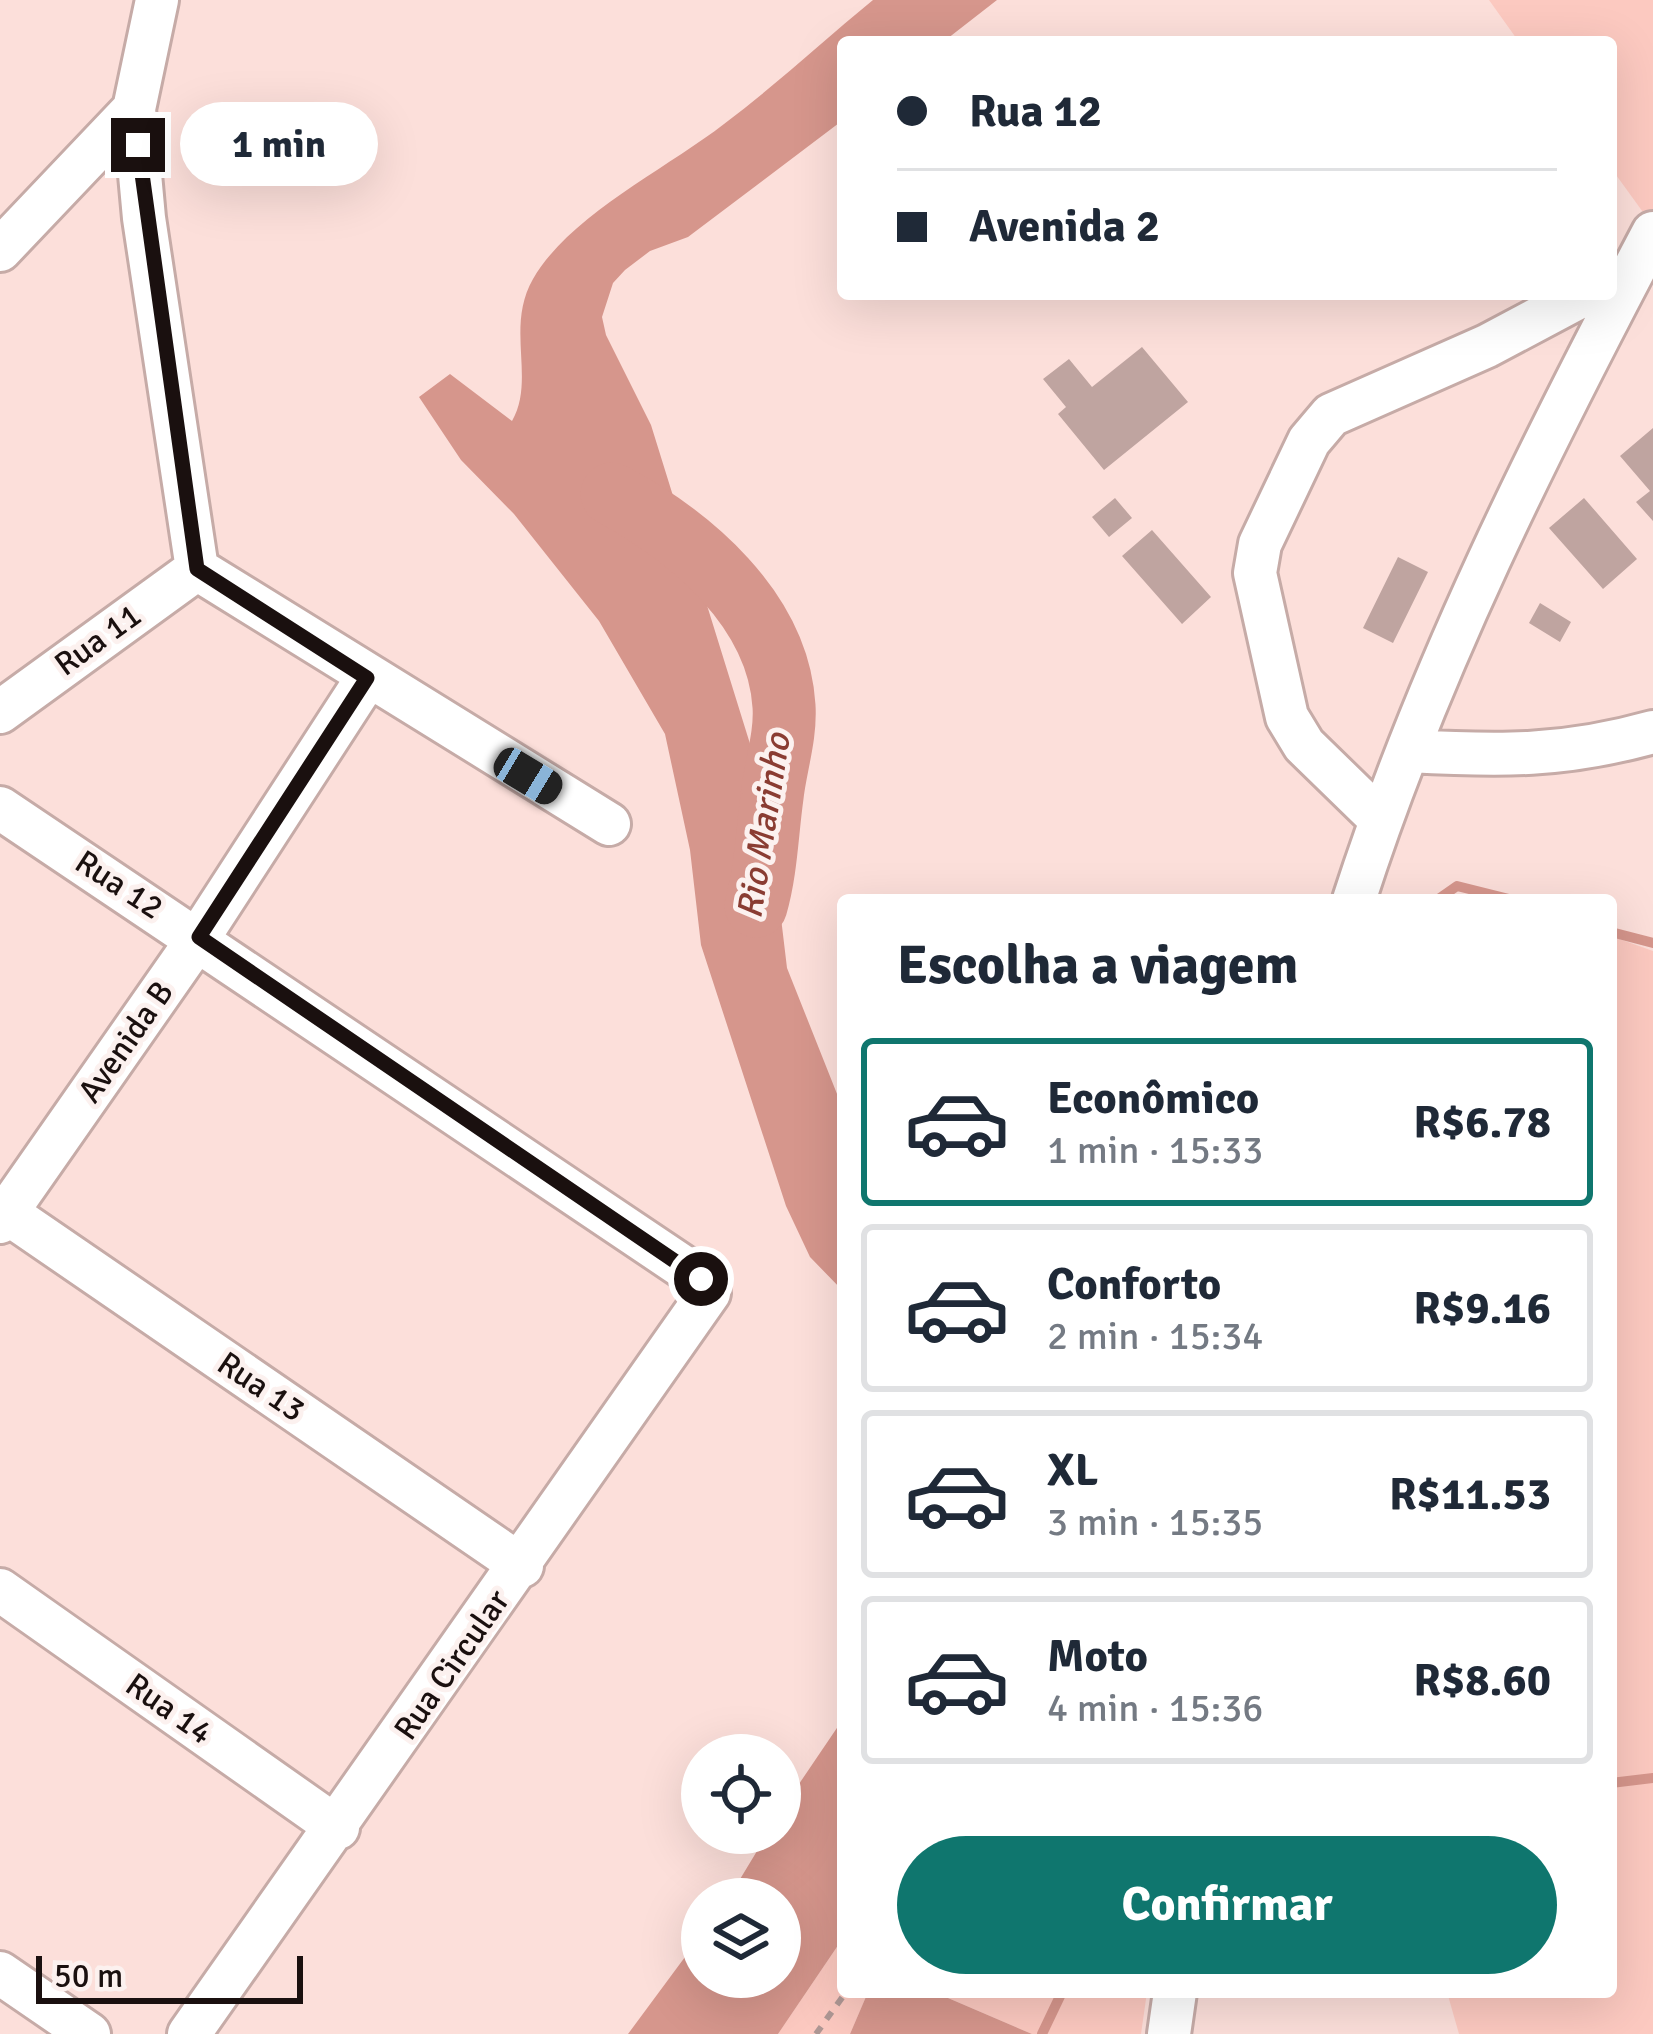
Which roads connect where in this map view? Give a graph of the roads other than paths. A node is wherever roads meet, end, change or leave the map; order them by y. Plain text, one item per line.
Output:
1 (157, 0) edge
2 (134, 109) junction
3 (0, 250) edge
4 (1633, 260) edge
5 (1617, 292) edge
6 (1574, 300) edge
7 (1613, 300) edge
8 (197, 569) junction
9 (367, 678) junction
10 (0, 712) edge
11 (1653, 732) edge
12 (1409, 751) junction
13 (0, 808) edge
14 (1380, 819) junction
15 (609, 824) dead end
16 (1356, 894) edge
17 (199, 937) junction
18 (2, 1214) edge
19 (709, 1293) joint
20 (522, 1566) junction
21 (0, 1590) edge
22 (338, 1828) junction
23 (0, 1973) edge
24 (1174, 1998) edge
25 (89, 2034) edge
26 (189, 2034) edge
27 (1169, 2034) edge

1 - 2 street
2 - 3 street
2 - 8 street
4 - 5 street
6 - 14 street
7 - 12 street
8 - 9 street
8 - 10 street, Rua 11
9 - 15 street
9 - 17 street, Avenida B
11 - 12 street
12 - 14 street
13 - 17 street, Rua 12
14 - 16 street
17 - 18 street, Avenida B
17 - 19 street, Rua 12
18 - 20 street, Rua 13
19 - 20 street, Rua Circular
20 - 22 street, Rua Circular
21 - 22 street, Rua 14
22 - 26 street, Rua Circular
23 - 25 street
24 - 27 street

